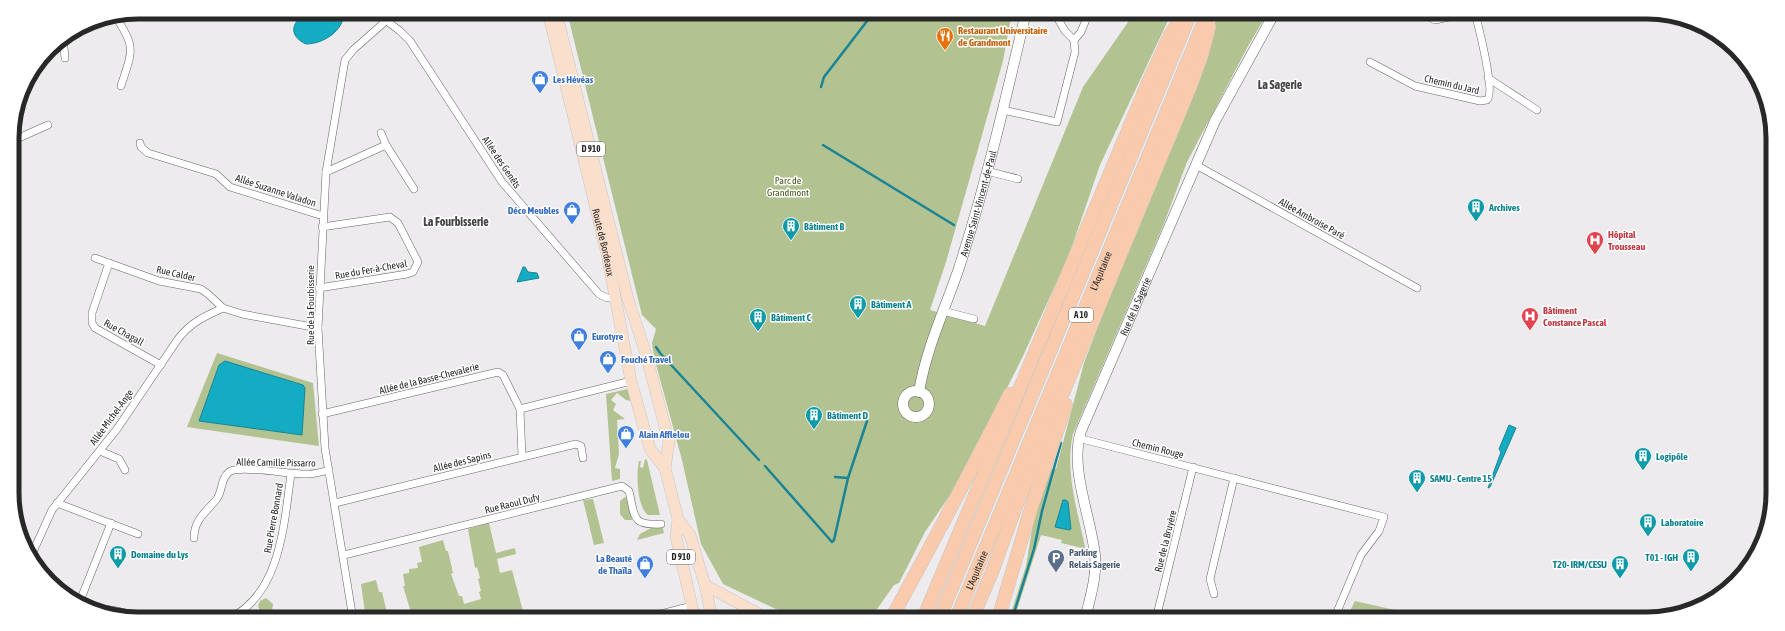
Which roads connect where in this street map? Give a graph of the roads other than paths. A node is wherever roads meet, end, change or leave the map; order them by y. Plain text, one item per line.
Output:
1 (384, 19) edge
2 (550, 19) edge
3 (558, 19) edge
4 (1024, 19) edge
5 (1058, 19) edge
6 (1087, 19) edge
7 (1180, 19) edge
8 (1188, 19) edge
9 (1205, 19) edge
10 (1210, 19) edge
11 (1271, 19) edge
12 (1432, 19) edge
13 (1444, 19) edge
14 (1475, 19) edge
15 (118, 20) edge
16 (386, 21) junction
17 (1074, 40) junction
18 (63, 45) edge
19 (65, 58) dead end
20 (1370, 62) dead end
21 (1488, 78) junction
22 (121, 86) dead end
23 (1003, 110) junction
24 (1537, 110) dead end
25 (48, 125) dead end
26 (381, 133) dead end
27 (19, 137) edge
28 (140, 143) dead end
29 (386, 145) junction
30 (1196, 165) junction
31 (987, 171) junction
32 (326, 172) junction
33 (1018, 179) dead end
34 (414, 189) dead end
35 (323, 216) junction
36 (322, 227) junction
37 (95, 258) dead end
38 (109, 264) junction
39 (319, 288) junction
40 (1417, 288) dead end
41 (616, 298) junction
42 (223, 308) junction
43 (943, 311) junction
44 (974, 319) dead end
45 (1090, 326) junction
46 (318, 328) junction
47 (1041, 340) junction
48 (162, 365) junction
49 (631, 381) junction
50 (919, 392) dead end
51 (520, 409) junction
52 (322, 414) junction
53 (1078, 438) junction
54 (100, 450) junction
55 (522, 456) junction
56 (583, 458) dead end
57 (1193, 467) junction
58 (666, 468) junction
59 (125, 470) dead end
60 (329, 470) junction
61 (291, 474) junction
62 (1234, 478) junction
63 (57, 503) junction
64 (335, 503) junction
65 (678, 519) junction
66 (111, 523) junction
67 (661, 524) dead end
68 (138, 534) dead end
69 (194, 538) dead end
70 (34, 550) edge
71 (344, 555) junction
72 (705, 585) junction
73 (1214, 594) dead end
74 (81, 598) edge
75 (729, 599) junction
76 (709, 605) junction
77 (692, 606) junction
78 (242, 612) edge
79 (352, 612) edge
80 (668, 612) edge
81 (693, 612) edge
82 (710, 612) edge
83 (712, 612) edge
84 (754, 612) edge
85 (895, 612) edge
86 (926, 612) edge
87 (942, 612) edge
88 (959, 612) edge
89 (975, 612) edge
90 (1000, 612) edge
91 (1087, 612) edge
92 (1158, 612) edge
93 (1337, 612) edge

1 - 16 street, Allée des Genêts
2 - 41 main road, Route de Bordeaux / D 910
3 - 58 main road, Route de Bordeaux / D 910
4 - 23 street, Avenue Saint-Vincent-de-Paul
5 - 17 street
6 - 17 street
7 - 47 highway
8 - 87 highway, L'Aquitaine / A 10
9 - 88 highway, L'Aquitaine / A 10
10 - 45 highway
11 - 30 street, Rue de la Sagerie
12 - 13 street
14 - 21 street, Chemin du Jard
15 - 22 street
16 - 32 street, Rue de la Fourbisserie
16 - 41 street, Allée des Genêts
17 - 23 street
18 - 19 street
20 - 21 street, Chemin du Jard
21 - 24 street, Chemin du Jard
23 - 31 street, Avenue Saint-Vincent-de-Paul
25 - 27 street
26 - 29 street
28 - 35 street, Allée Suzanne Valadon
29 - 32 street
29 - 34 street
30 - 40 street, Allée Ambroise Paré
30 - 53 street, Rue de la Sagerie
31 - 33 street
31 - 43 street, Avenue Saint-Vincent-de-Paul
32 - 35 street, Rue de la Fourbisserie
35 - 36 street, Rue de la Fourbisserie
36 - 39 street, Rue de la Fourbisserie
36 - 39 street, Rue du Fer-à-Cheval
37 - 38 street, Rue Calder
38 - 42 street, Rue Calder
38 - 48 street, Rue Chagall
39 - 46 street, Rue de la Fourbisserie
41 - 49 main road, Route de Bordeaux / D 910
42 - 46 street, Rue Calder
42 - 48 street, Allée Michel-Ange
43 - 44 street
43 - 50 street, Avenue Saint-Vincent-de-Paul
45 - 89 highway
45 - 90 highway
46 - 52 street, Rue de la Fourbisserie
47 - 85 highway
47 - 86 highway
48 - 54 street, Allée Michel-Ange
49 - 51 street
49 - 58 main road, Route de Bordeaux / D 910
51 - 52 street, Allée de la Basse-Chevalerie
51 - 55 street, Allée de la Basse-Chevalerie
52 - 60 street, Rue de la Fourbisserie
53 - 57 street, Chemin Rouge
53 - 91 street, Rue de la Sagerie
54 - 59 street
54 - 63 street, Allée Michel-Ange
55 - 56 street, Allée des Sapins
55 - 64 street, Allée des Sapins
57 - 62 street, Chemin Rouge
57 - 92 street, Rue de la Bruyère
58 - 65 main road, Route de Bordeaux / D 910
60 - 61 street, Allée Camille Pissarro
60 - 64 street, Rue de la Fourbisserie
61 - 69 street, Allée Camille Pissarro
61 - 78 street, Rue Pierre Bonnard
62 - 73 street
62 - 93 street, Chemin Rouge
63 - 66 street
63 - 70 street, Allée Michel-Ange
64 - 71 street, Rue de la Fourbisserie
65 - 72 main road, D 910
65 - 77 main road, D 910
66 - 68 street
66 - 74 street
67 - 71 street, Rue Raoul Dufy
71 - 79 street, Rue de la Fourbisserie
72 - 75 main road
72 - 76 main road, D 910
75 - 76 main road
75 - 84 main road
76 - 77 main road
76 - 82 main road, D 910
76 - 83 main road
77 - 80 street
77 - 81 main road, D 910

